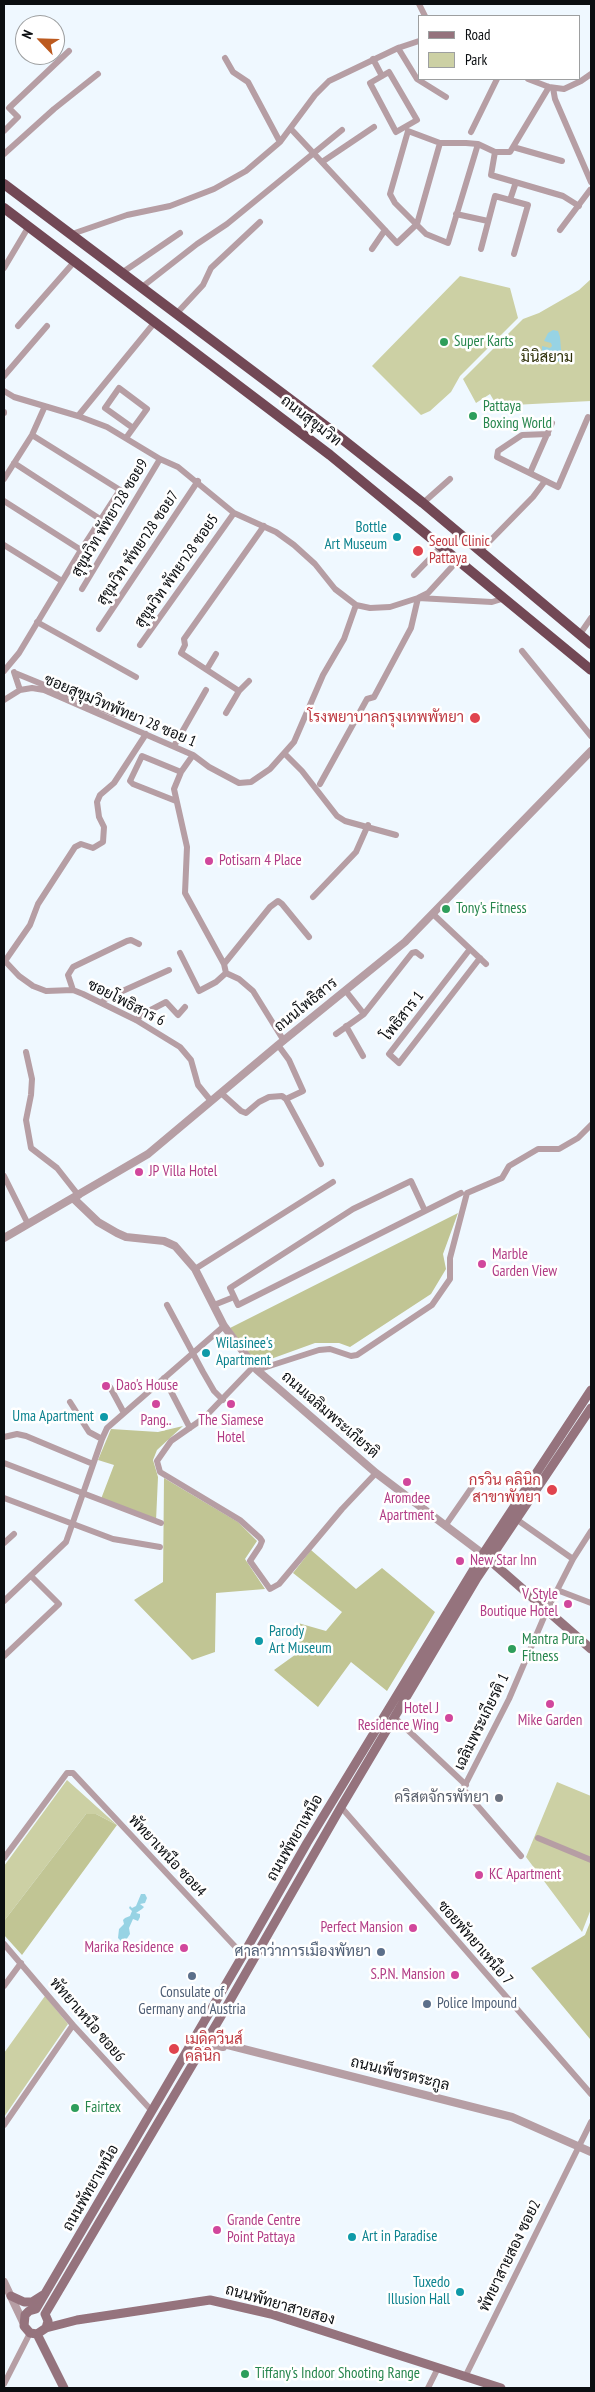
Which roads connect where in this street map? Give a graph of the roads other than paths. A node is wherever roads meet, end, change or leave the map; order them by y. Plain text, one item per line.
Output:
1 (418, 41) edge
2 (398, 48) junction
3 (69, 51) dead end
4 (225, 58) dead end
5 (373, 59) junction
6 (98, 74) dead end
7 (591, 74) edge
8 (382, 76) junction
9 (418, 80) edge
10 (419, 80) edge
11 (496, 80) edge
12 (531, 80) edge
13 (551, 88) junction
14 (446, 97) dead end
15 (374, 127) dead end
16 (291, 129) junction
17 (342, 130) dead end
18 (4, 131) edge
19 (470, 132) dead end
20 (280, 142) junction
21 (440, 143) junction
22 (478, 144) junction
23 (513, 147) junction
24 (314, 152) junction
25 (495, 152) junction
26 (4, 154) edge
27 (562, 161) dead end
28 (322, 162) junction
29 (516, 182) junction
30 (590, 182) edge
31 (4, 184) edge
32 (510, 200) junction
33 (579, 206) junction
34 (4, 208) edge
35 (456, 214) junction
36 (488, 221) junction
37 (260, 222) dead end
38 (417, 224) junction
39 (29, 226) junction
40 (385, 230) junction
41 (560, 230) dead end
42 (180, 233) dead end
43 (72, 234) junction
44 (481, 249) dead end
45 (372, 250) dead end
46 (514, 254) dead end
47 (75, 261) junction
48 (4, 268) edge
49 (123, 272) junction
50 (142, 287) junction
51 (177, 313) junction
52 (155, 322) junction
53 (18, 326) dead end
54 (47, 326) dead end
55 (4, 376) edge
56 (4, 391) edge
57 (291, 400) junction
58 (45, 406) junction
59 (78, 416) junction
60 (278, 416) junction
61 (313, 416) junction
62 (588, 417) dead end
63 (552, 423) dead end
64 (133, 428) junction
65 (300, 432) junction
66 (548, 434) junction
67 (32, 435) junction
68 (126, 438) junction
69 (160, 459) junction
70 (4, 465) edge
71 (12, 466) junction
72 (530, 473) junction
73 (4, 479) edge
74 (450, 479) dead end
75 (198, 481) junction
76 (545, 481) junction
77 (4, 501) edge
78 (424, 503) junction
79 (234, 513) junction
80 (100, 519) junction
81 (264, 526) junction
82 (4, 545) edge
83 (442, 546) junction
84 (81, 550) junction
85 (481, 550) junction
86 (458, 559) junction
87 (414, 575) dead end
88 (62, 581) junction
89 (82, 589) dead end
90 (418, 598) junction
91 (505, 598) junction
92 (356, 605) junction
93 (591, 618) edge
94 (37, 622) junction
95 (99, 629) dead end
96 (580, 634) junction
97 (140, 644) dead end
98 (591, 644) edge
99 (522, 650) dead end
100 (216, 654) dead end
101 (6, 668) edge
102 (207, 669) junction
103 (591, 670) edge
104 (15, 673) junction
105 (136, 677) dead end
106 (249, 681) dead end
107 (20, 690) junction
108 (206, 690) dead end
109 (239, 691) junction
110 (4, 700) edge
111 (226, 713) dead end
112 (115, 714) dead end
113 (146, 734) junction
114 (591, 736) edge
115 (174, 746) junction
116 (591, 752) edge
117 (284, 754) junction
118 (193, 755) junction
119 (181, 772) junction
120 (320, 784) dead end
121 (176, 800) junction
122 (368, 826) junction
123 (396, 835) dead end
124 (313, 897) dead end
125 (433, 914) junction
126 (309, 937) dead end
127 (139, 944) dead end
128 (470, 949) junction
129 (180, 953) dead end
130 (421, 956) dead end
131 (480, 958) junction
132 (4, 960) edge
133 (224, 964) junction
134 (486, 964) dead end
135 (169, 970) dead end
136 (226, 973) junction
137 (73, 990) junction
138 (345, 990) junction
139 (102, 1003) junction
140 (186, 1006) dead end
141 (364, 1014) junction
142 (136, 1020) junction
143 (346, 1026) junction
144 (336, 1034) dead end
145 (281, 1043) junction
146 (26, 1052) dead end
147 (363, 1056) dead end
148 (221, 1093) junction
149 (286, 1099) junction
150 (212, 1102) junction
151 (591, 1124) edge
152 (321, 1164) dead end
153 (4, 1176) edge
154 (333, 1182) dead end
155 (461, 1193) dead end
156 (76, 1197) junction
157 (426, 1211) junction
158 (28, 1224) junction
159 (4, 1238) edge
160 (195, 1269) junction
161 (234, 1297) junction
162 (167, 1305) dead end
163 (214, 1305) junction
164 (224, 1326) junction
165 (193, 1353) junction
166 (255, 1368) junction
167 (164, 1378) junction
168 (110, 1387) dead end
169 (591, 1390) edge
170 (222, 1400) junction
171 (70, 1402) dead end
172 (591, 1408) edge
173 (124, 1413) junction
174 (190, 1428) junction
175 (4, 1437) edge
176 (102, 1439) junction
177 (4, 1463) edge
178 (93, 1464) junction
179 (376, 1472) junction
180 (478, 1477) dead end
181 (84, 1494) junction
182 (4, 1498) edge
183 (516, 1519) junction
184 (161, 1523) dead end
185 (73, 1524) junction
186 (444, 1526) junction
187 (14, 1534) dead end
188 (590, 1535) edge
189 (4, 1543) edge
190 (160, 1547) dead end
191 (486, 1557) junction
192 (573, 1559) junction
193 (31, 1576) junction
194 (557, 1590) junction
195 (4, 1601) edge
196 (591, 1603) edge
197 (547, 1610) junction
198 (591, 1649) edge
199 (4, 1656) edge
200 (395, 1718) junction
201 (464, 1787) junction
202 (341, 1807) junction
203 (538, 1838) dead end
204 (521, 1856) dead end
205 (4, 1858) edge
206 (591, 1860) edge
207 (4, 1944) edge
208 (244, 1955) junction
209 (21, 1963) junction
210 (4, 1986) edge
211 (73, 2025) junction
212 (196, 2037) junction
213 (207, 2040) junction
214 (242, 2049) junction
215 (197, 2056) junction
216 (591, 2094) edge
217 (152, 2111) junction
218 (591, 2122) edge
219 (4, 2125) edge
220 (578, 2146) junction
221 (591, 2152) edge
222 (4, 2282) edge
223 (45, 2294) junction
224 (11, 2296) junction
225 (23, 2322) junction
226 (56, 2326) junction
227 (46, 2328) junction
228 (33, 2333) junction
229 (45, 2352) junction
230 (438, 2368) junction
231 (465, 2377) junction
232 (4, 2384) edge
233 (64, 2388) edge
234 (428, 2388) edge
235 (501, 2388) edge

1 - 2 street
2 - 5 street
2 - 9 street
3 - 18 street
4 - 20 street
5 - 8 street
5 - 16 street
6 - 26 street
7 - 13 street
8 - 8 street
10 - 14 street
11 - 19 street
12 - 13 street
13 - 23 street
13 - 30 street
15 - 28 street
16 - 20 street
16 - 24 street
17 - 24 street
20 - 43 street
21 - 22 street
21 - 38 street
21 - 38 street
22 - 25 street
22 - 35 street
23 - 25 street
23 - 27 street
24 - 28 street
24 - 50 street
25 - 29 street
28 - 40 street
29 - 32 street
29 - 33 street
30 - 33 street
31 - 43 highway, ถนนสุขุมวิท
32 - 36 street
32 - 46 street
33 - 41 street
34 - 39 highway, ถนนสุขุมวิท
35 - 36 street
35 - 38 street
36 - 44 street
37 - 51 street
38 - 40 street
39 - 47 highway, ถนนสุขุมวิท
39 - 48 street
40 - 45 street
42 - 49 street
43 - 49 highway, ถนนสุขุมวิท
47 - 52 highway, ถนนสุขุมวิท
47 - 53 street
49 - 50 highway, ถนนสุขุมวิท
50 - 51 highway, ถนนสุขุมวิท
51 - 57 highway, ถนนสุขุมวิท
52 - 59 street
52 - 60 highway, ถนนสุขุมวิท
54 - 55 street
56 - 58 street
57 - 60 highway
57 - 61 highway, ถนนสุขุมวิท
58 - 59 street
58 - 67 street
59 - 68 street
60 - 65 highway, ถนนสุขุมวิท
61 - 65 highway
61 - 78 highway, ถนนสุขุมวิท
62 - 76 street
63 - 66 street
64 - 64 street
64 - 68 street
65 - 83 highway, ถนนสุขุมวิท
66 - 72 street
66 - 72 street
67 - 71 street
67 - 80 street
68 - 69 street
69 - 75 street
69 - 89 street, สุขุมวิท พัทยา28 ซอย9
70 - 71 street
71 - 73 street
71 - 80 street
72 - 76 street
74 - 78 street
75 - 79 street
75 - 95 street, สุขุมวิท พัทยา28 ซอย7
76 - 85 street
77 - 84 street
78 - 85 highway, ถนนสุขุมวิท
79 - 81 street
79 - 97 street, สุขุมวิท พัทยา28 ซอย5
80 - 84 street
81 - 92 street
81 - 102 street
82 - 88 street
83 - 86 highway, ถนนสุขุมวิท
83 - 87 street
84 - 88 street
85 - 96 highway, ถนนสุขุมวิท
86 - 90 street
86 - 91 highway, ถนนสุขุมวิท
88 - 94 street
90 - 91 street
90 - 92 street
90 - 120 street
91 - 103 highway, ถนนสุขุมวิท
92 - 117 street, ซอยสุขุมวิทพัทยา 28 ซอย 1
93 - 96 street
94 - 101 street
94 - 105 street
96 - 98 highway, ถนนสุขุมวิท
99 - 114 street
100 - 102 street
101 - 104 street
102 - 109 street
104 - 107 street
104 - 112 street
106 - 109 street
107 - 110 street, ซอยสุขุมวิทพัทยา 28 ซอย 1
107 - 113 street, ซอยสุขุมวิทพัทยา 28 ซอย 1
108 - 115 street
109 - 111 street
113 - 115 street, ซอยสุขุมวิทพัทยา 28 ซอย 1
113 - 132 street
115 - 118 street, ซอยสุขุมวิทพัทยา 28 ซอย 1
116 - 125 street, ถนนโพธิสาร
117 - 118 street, ซอยสุขุมวิทพัทยา 28 ซอย 1
117 - 122 street
118 - 119 street
119 - 121 street
119 - 121 street
121 - 133 street
122 - 123 street
122 - 124 street
125 - 128 street
125 - 138 street, ถนนโพธิสาร
126 - 133 street
127 - 137 street
128 - 131 street
128 - 131 street, โพธิสาร 1
129 - 136 street
130 - 141 street
131 - 134 street
132 - 137 street, ซอยโพธิสาร 6
133 - 136 street
135 - 139 street
136 - 145 street
137 - 139 street, ซอยโพธิสาร 6
138 - 141 street
138 - 145 street, ถนนโพธิสาร
139 - 142 street, ซอยโพธิสาร 6
140 - 142 street
141 - 143 street
142 - 150 street, ซอยโพธิสาร 6
143 - 144 street
143 - 147 street
145 - 148 street, ถนนโพธิสาร
145 - 149 street
146 - 156 street
148 - 149 street
148 - 150 street, ถนนโพธิสาร
149 - 152 street
150 - 156 street, ถนนโพธิสาร
151 - 166 street
153 - 158 street
154 - 160 street
155 - 157 street
156 - 158 street, ถนนโพธิสาร
156 - 160 street, ถนนเฉลิมพระเกียรติ
157 - 161 street
157 - 161 street
158 - 159 street, ถนนโพธิสาร
160 - 163 street, ถนนเฉลิมพระเกียรติ
161 - 163 street
162 - 165 street
163 - 164 street, ถนนเฉลิมพระเกียรติ
164 - 165 street
164 - 166 street, ถนนเฉลิมพระเกียรติ
165 - 167 street
165 - 170 street
166 - 170 street
166 - 179 street, ถนนเฉลิมพระเกียรติ
167 - 173 street
167 - 174 street
168 - 173 street
169 - 191 main road, ถนนพัทยาเหนือ
170 - 174 street
171 - 176 street
172 - 183 main road, ถนนพัทยาเหนือ
173 - 176 street
174 - 179 street
175 - 178 street
176 - 178 street
177 - 181 street
178 - 181 street
179 - 186 street, ถนนเฉลิมพระเกียรติ
180 - 186 street
181 - 184 street
181 - 185 street
182 - 185 street
183 - 191 main road, ถนนพัทยาเหนือ
183 - 192 street
185 - 190 street
185 - 193 street
186 - 191 street, ถนนเฉลิมพระเกียรติ
187 - 189 street
188 - 192 street, เฉลิมพระเกียรติ 1
191 - 197 main road, ถนนเฉลิมพระเกียรติ
191 - 200 main road, ถนนพัทยาเหนือ
191 - 208 main road, ถนนพัทยาเหนือ
192 - 194 street, เฉลิมพระเกียรติ 1
193 - 195 street
193 - 199 street
194 - 196 street
194 - 197 street, เฉลิมพระเกียรติ 1
197 - 198 main road, ถนนเฉลิมพระเกียรติ
197 - 201 street, เฉลิมพระเกียรติ 1
200 - 201 street
200 - 202 main road, ถนนพัทยาเหนือ
201 - 204 street
202 - 213 main road, ถนนพัทยาเหนือ
202 - 216 street, ซอยพัทยาเหนือ 7
203 - 206 street
205 - 208 street, พัทยาเหนือ ซอย4
207 - 209 street, พัทยาเหนือ ซอย6
208 - 212 main road, ถนนพัทยาเหนือ
209 - 210 street
209 - 211 street, พัทยาเหนือ ซอย6
211 - 217 street, พัทยาเหนือ ซอย6
211 - 219 street
212 - 213 street, ถนนเพ็ชรตระกูล
212 - 217 main road, ถนนพัทยาเหนือ
213 - 214 street, ถนนเพ็ชรตระกูล
213 - 215 main road, ถนนพัทยาเหนือ
214 - 215 street
214 - 220 street, ถนนเพ็ชรตระกูล
215 - 227 main road, ถนนพัทยาเหนือ
217 - 223 main road, ถนนพัทยาเหนือ
218 - 220 street
220 - 221 street, ถนนเพ็ชรตระกูล
220 - 231 street, พัทยาสายสอง ซอย2
222 - 224 street
223 - 224 main road
223 - 225 main road, ถนนพัทยาเหนือ
224 - 225 street
225 - 228 main road
226 - 227 main road, ถนนพัทยาสายสอง
226 - 229 main road
226 - 230 main road, ถนนพัทยาสายสอง
227 - 228 main road
228 - 229 main road
228 - 232 street
229 - 233 main road
230 - 231 main road, ถนนพัทยาสายสอง
230 - 234 street
231 - 235 main road, ถนนพัทยาสายสอง

